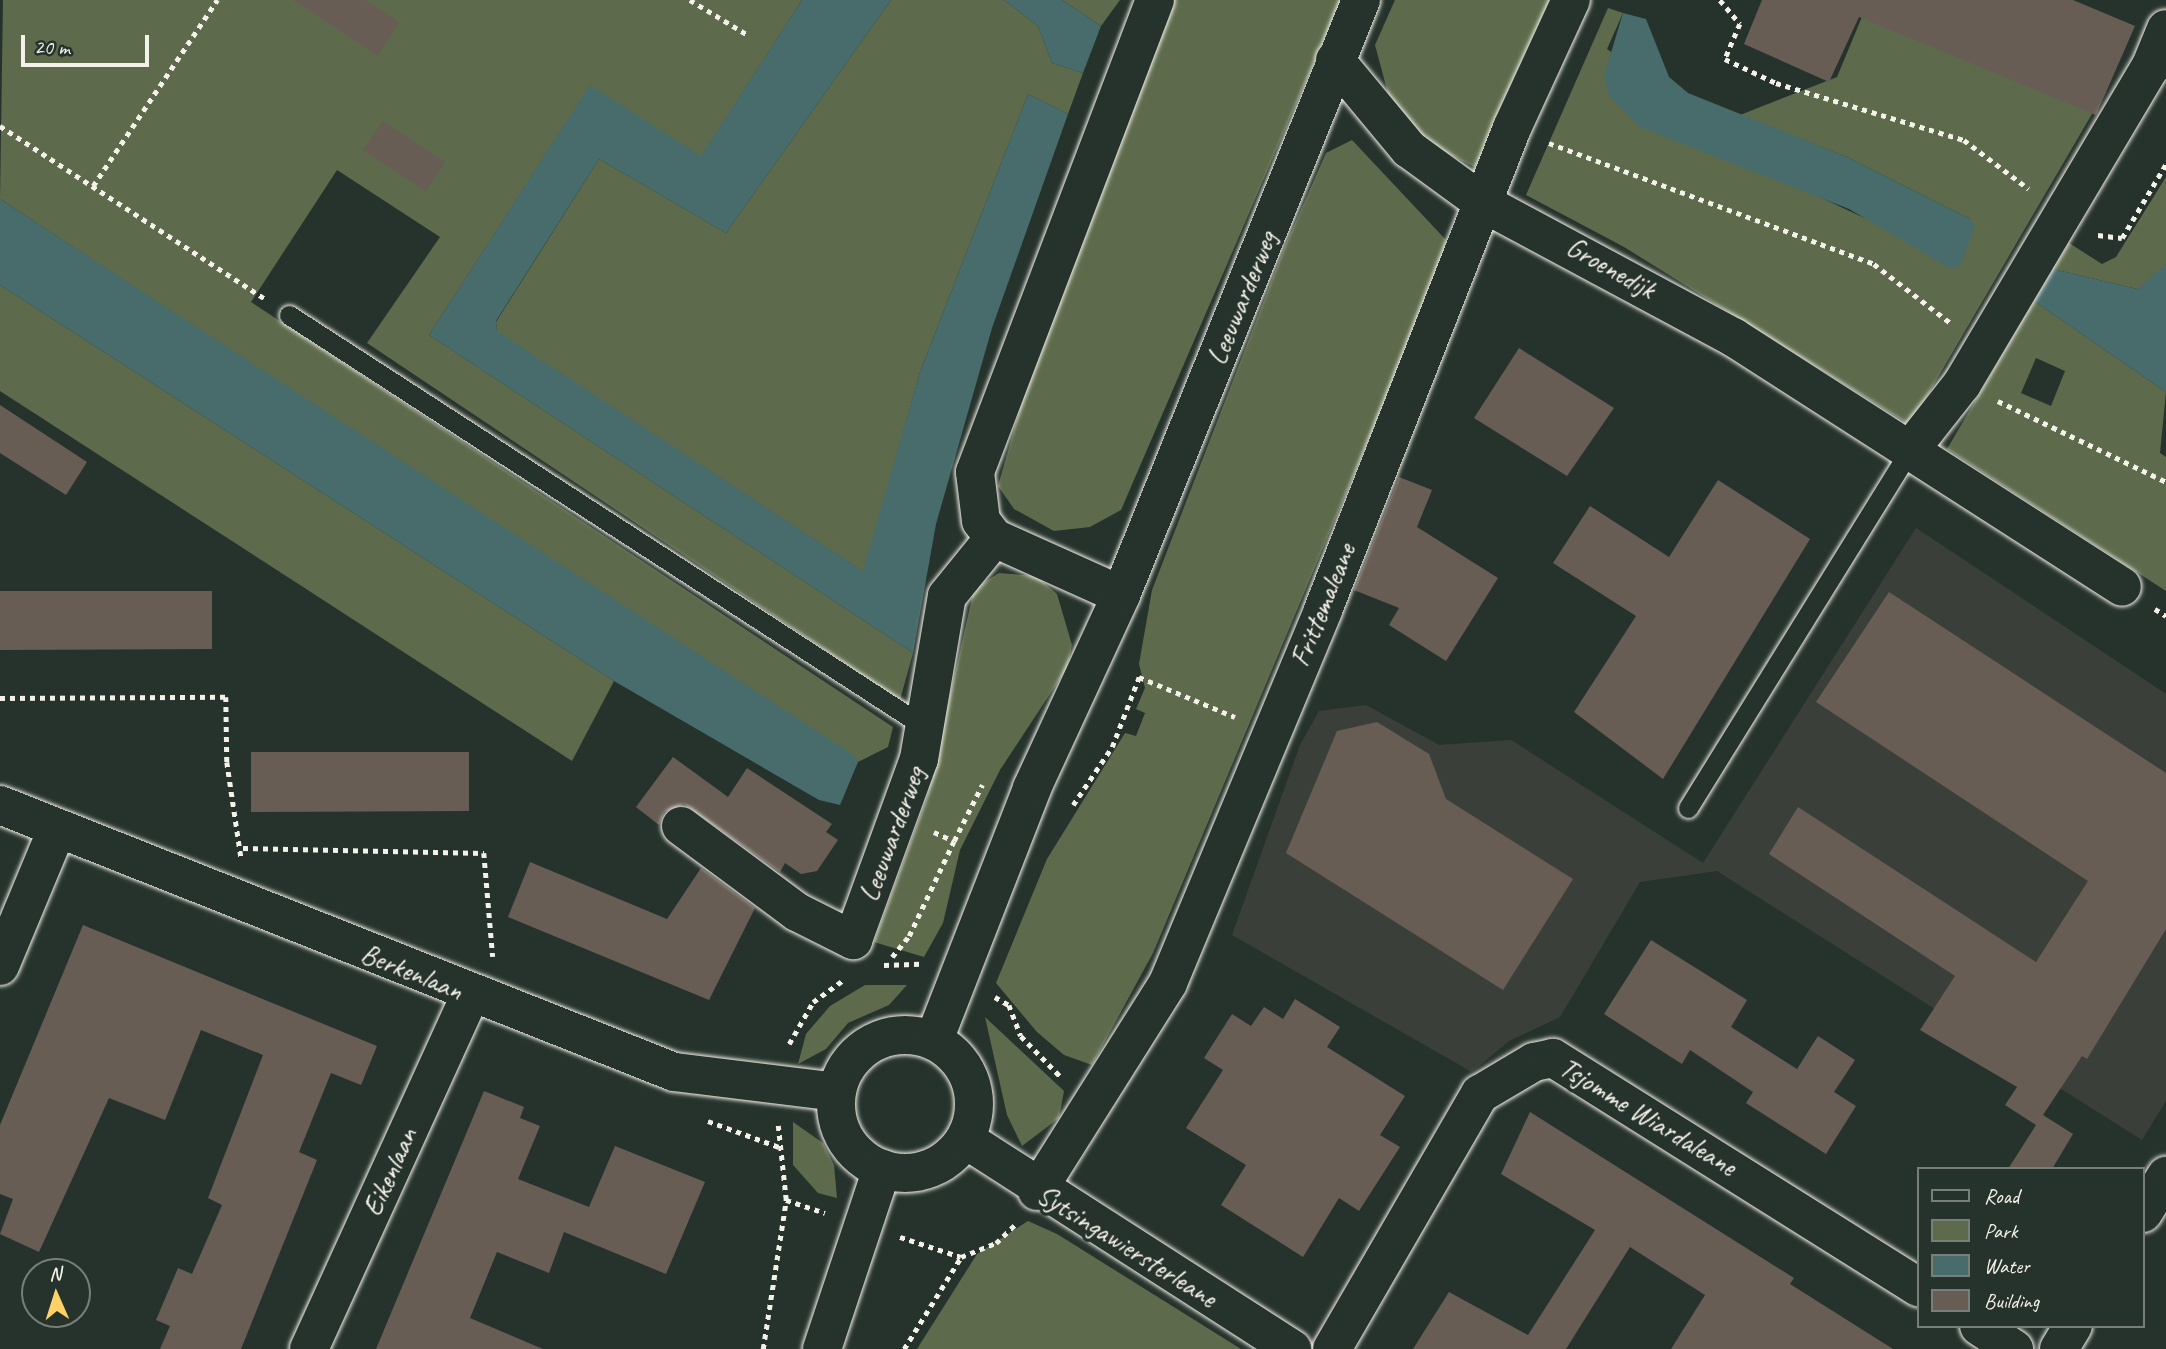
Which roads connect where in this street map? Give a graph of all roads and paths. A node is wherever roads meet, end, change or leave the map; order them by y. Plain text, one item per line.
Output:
1 (217, 0) edge
2 (691, 0) edge
3 (1155, 0) edge
4 (1361, 0) edge
5 (1571, 0) edge
6 (1720, 0) edge
7 (2166, 29) edge
8 (748, 35) dead end
9 (1335, 61) junction
10 (0, 126) edge
11 (1512, 128) junction
12 (2166, 164) edge
13 (93, 186) junction
14 (1483, 203) junction
15 (2063, 215) junction
16 (289, 315) joint
17 (1982, 349) junction
18 (1962, 384) junction
19 (1910, 450) junction
20 (2166, 482) edge
21 (994, 538) junction
22 (2122, 587) dead end
23 (1121, 595) junction
24 (0, 698) edge
25 (925, 727) junction
26 (1268, 731) junction
27 (982, 785) dead end
28 (0, 805) edge
29 (1688, 808) dead end
30 (1069, 810) dead end
31 (902, 816) junction
32 (681, 826) dead end
33 (57, 829) junction
34 (954, 841) junction
35 (243, 848) junction
36 (234, 900) junction
37 (886, 965) dead end
38 (0, 966) edge
39 (853, 974) dead end
40 (996, 982) dead end
41 (991, 994) dead end
42 (470, 995) junction
43 (934, 1040) junction
44 (783, 1089) junction
45 (836, 1093) junction
46 (965, 1139) junction
47 (882, 1169) junction
48 (2166, 1177) edge
49 (1037, 1191) junction
50 (2145, 1210) edge
51 (1918, 1287) edge
52 (1982, 1328) edge
53 (2072, 1328) edge
54 (309, 1349) edge
55 (763, 1349) edge
56 (822, 1349) edge
57 (904, 1349) edge
58 (1292, 1349) edge
59 (1332, 1349) edge
60 (2014, 1349) edge
61 (2059, 1349) edge

1 - 13 path
2 - 8 path
3 - 21 street
4 - 9 street, Leeuwarderweg
5 - 11 street, Frittemaleane
6 - 15 path
7 - 15 street
9 - 14 street, Groenedijk
9 - 23 street, Leeuwarderweg
10 - 13 path
11 - 14 street, Frittemaleane
11 - 17 path
12 - 15 path
13 - 16 path
14 - 19 street, Groenedijk
14 - 26 street, Frittemaleane
15 - 17 street
16 - 25 lane
17 - 18 street
18 - 19 street
18 - 20 path
19 - 22 street, Groenedijk
19 - 29 lane
21 - 23 street
21 - 25 street, Leeuwarderweg
23 - 43 street, Leeuwarderweg
24 - 35 path
25 - 31 street, Leeuwarderweg
26 - 30 path
26 - 49 street, Frittemaleane
27 - 34 path
28 - 33 street, Berkenlaan
31 - 32 street, Leeuwarderweg
31 - 34 path
33 - 36 street, Berkenlaan
33 - 38 street
34 - 37 path
35 - 36 path
35 - 42 path
36 - 42 street, Berkenlaan
39 - 44 path
40 - 41 path
42 - 44 street, Berkenlaan
42 - 54 street, Eikenlaan
43 - 45 street
43 - 46 street
44 - 45 street, Berkenlaan
44 - 55 path
45 - 47 street
46 - 47 street
46 - 49 street, Sytsingawiersterleane
47 - 56 street
48 - 50 street
49 - 57 path
49 - 58 street, Sytsingawiersterleane
51 - 59 street, Tsjomme Wiardaleane
52 - 60 street
53 - 61 street

